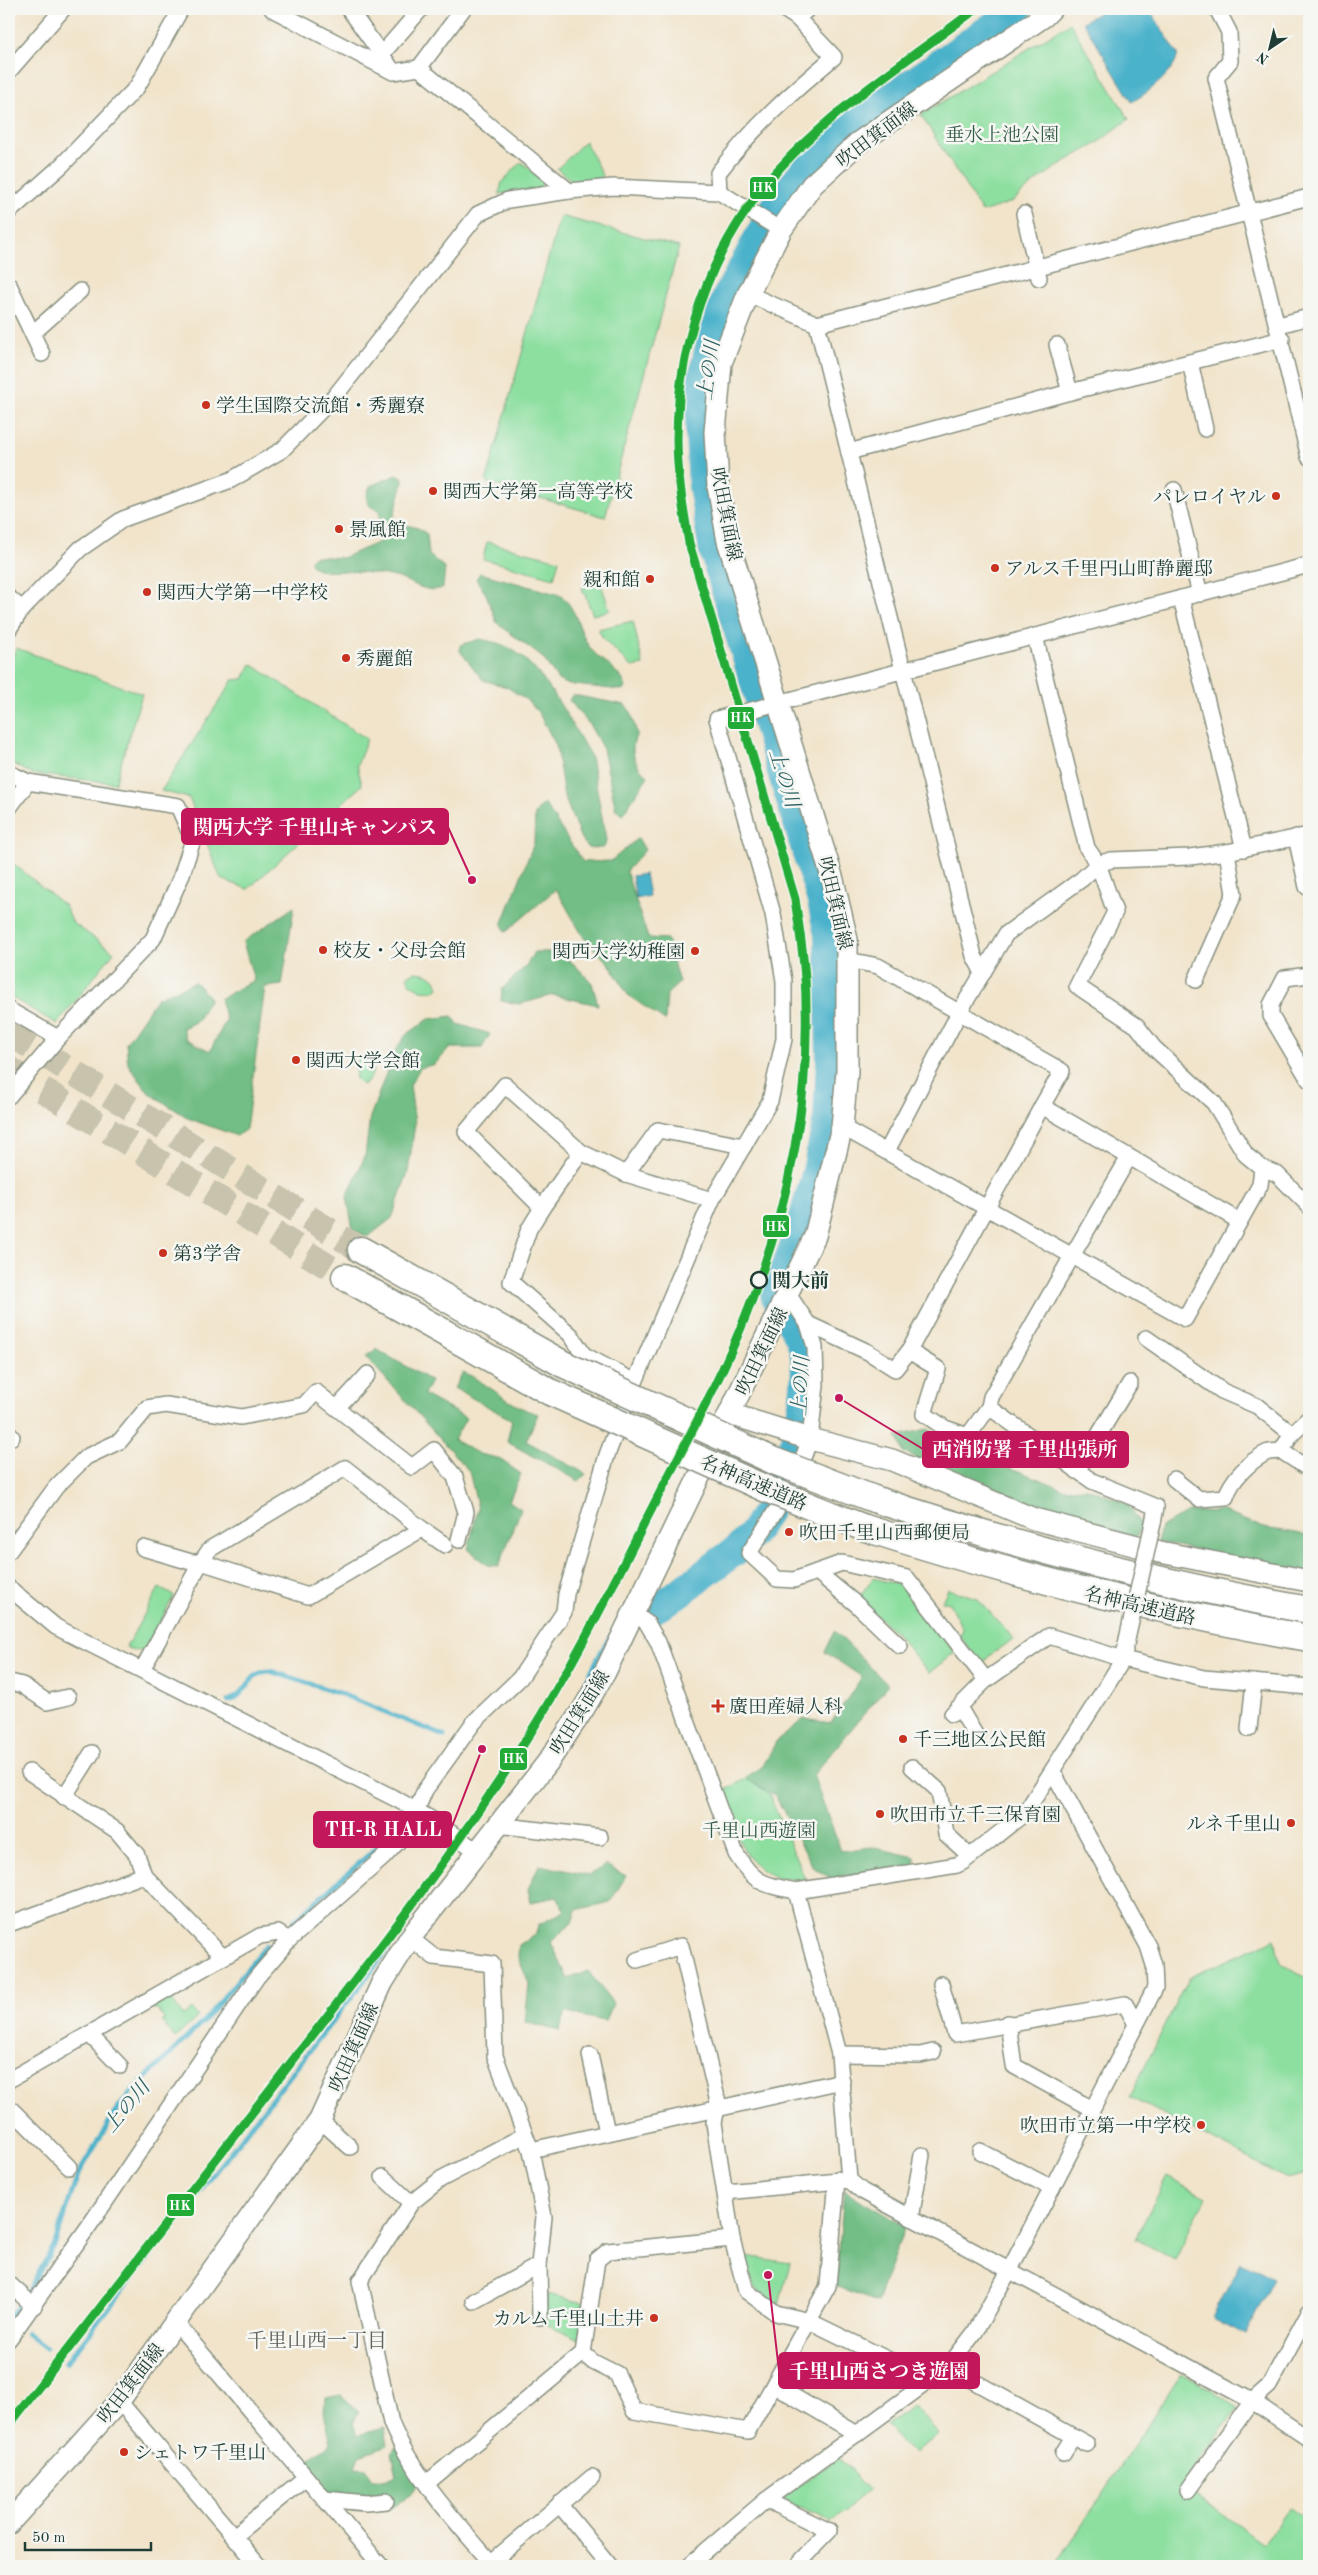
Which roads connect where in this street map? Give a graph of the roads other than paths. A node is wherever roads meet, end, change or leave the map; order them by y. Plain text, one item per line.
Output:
1 (63, 9) edge
2 (181, 9) edge
3 (272, 9) edge
4 (349, 9) edge
5 (421, 9) edge
6 (464, 9) edge
7 (783, 9) edge
8 (1217, 9) edge
9 (1049, 11) edge
10 (802, 13) edge
11 (381, 55) junction
12 (418, 68) junction
13 (9, 71) edge
14 (393, 72) junction
15 (569, 190) junction
16 (719, 192) junction
17 (1309, 197) edge
18 (9, 212) edge
19 (1250, 212) junction
20 (1024, 214) dead end
21 (776, 227) junction
22 (1038, 273) junction
23 (9, 285) edge
24 (80, 290) dead end
25 (748, 294) junction
26 (1309, 318) edge
27 (817, 324) junction
28 (1280, 332) junction
29 (33, 333) junction
30 (1057, 345) dead end
31 (42, 354) dead end
32 (1190, 362) junction
33 (1070, 392) junction
34 (1205, 429) dead end
35 (849, 452) junction
36 (1309, 457) edge
37 (1174, 490) dead end
38 (1309, 565) edge
39 (1200, 594) junction
40 (9, 598) edge
41 (1181, 598) junction
42 (22, 609) junction
43 (9, 629) edge
44 (1035, 636) junction
45 (903, 670) junction
46 (773, 704) junction
47 (9, 773) edge
48 (28, 782) junction
49 (9, 808) edge
50 (1302, 836) edge
51 (1244, 849) junction
52 (1227, 852) junction
53 (1098, 864) junction
54 (1307, 887) dead end
55 (848, 960) junction
56 (983, 973) junction
57 (1309, 975) edge
58 (1196, 980) dead end
59 (9, 1010) edge
60 (960, 1012) junction
61 (58, 1038) junction
62 (1309, 1080) edge
63 (9, 1096) edge
64 (1042, 1106) junction
65 (842, 1127) junction
66 (744, 1146) junction
67 (887, 1150) junction
68 (581, 1152) junction
69 (1128, 1157) junction
70 (1262, 1168) junction
71 (626, 1174) junction
72 (712, 1200) junction
73 (986, 1206) junction
74 (1309, 1206) edge
75 (542, 1208) junction
76 (1239, 1221) junction
77 (361, 1250) tunnel mouth
78 (1073, 1255) junction
79 (346, 1277) tunnel mouth
80 (784, 1302) junction
81 (808, 1324) junction
82 (1146, 1338) dead end
83 (909, 1350) junction
84 (368, 1374) dead end
85 (635, 1382) junction
86 (1130, 1383) dead end
87 (989, 1407) junction
88 (337, 1408) junction
89 (730, 1414) junction
90 (1309, 1418) edge
91 (1292, 1434) junction
92 (800, 1436) junction
93 (1282, 1451) junction
94 (1309, 1469) edge
95 (1077, 1471) junction
96 (1183, 1480) dead end
97 (422, 1529) junction
98 (143, 1548) dead end
99 (9, 1551) edge
100 (201, 1562) junction
101 (817, 1572) junction
102 (1309, 1581) edge
103 (9, 1588) edge
104 (1309, 1610) edge
105 (633, 1613) junction
106 (1309, 1638) edge
107 (900, 1646) dead end
108 (1125, 1651) junction
109 (142, 1670) junction
110 (986, 1680) junction
111 (9, 1682) edge
112 (1254, 1682) junction
113 (1309, 1687) edge
114 (68, 1697) dead end
115 (1249, 1729) dead end
116 (976, 1736) dead end
117 (92, 1753) dead end
118 (912, 1767) dead end
119 (29, 1772) dead end
120 (1053, 1772) junction
121 (64, 1797) junction
122 (417, 1811) junction
123 (498, 1825) junction
124 (600, 1837) dead end
125 (477, 1851) junction
126 (970, 1856) junction
127 (144, 1875) junction
128 (796, 1891) junction
129 (9, 1924) edge
130 (410, 1938) junction
131 (289, 1940) junction
132 (222, 1956) junction
133 (637, 1960) dead end
134 (941, 1984) dead end
135 (1008, 2023) junction
136 (1136, 2024) junction
137 (89, 2034) junction
138 (590, 2054) dead end
139 (840, 2054) junction
140 (925, 2059) dead end
141 (120, 2066) dead end
142 (9, 2080) edge
143 (842, 2081) junction
144 (9, 2107) edge
145 (1092, 2109) junction
146 (716, 2110) junction
147 (320, 2120) junction
148 (607, 2132) junction
149 (525, 2135) junction
150 (350, 2147) dead end
151 (531, 2150) junction
152 (980, 2151) dead end
153 (922, 2155) dead end
154 (69, 2168) dead end
155 (383, 2178) dead end
156 (843, 2179) junction
157 (1052, 2188) junction
158 (726, 2192) junction
159 (411, 2203) junction
160 (912, 2218) junction
161 (732, 2239) junction
162 (539, 2265) junction
163 (1009, 2271) junction
164 (22, 2297) edge
165 (474, 2301) dead end
166 (1309, 2312) edge
167 (540, 2317) dead end
168 (809, 2321) junction
169 (176, 2323) junction
170 (9, 2339) edge
171 (583, 2353) junction
172 (948, 2366) junction
173 (930, 2380) junction
174 (774, 2385) junction
175 (118, 2401) junction
176 (1252, 2401) junction
177 (857, 2434) junction
178 (1073, 2437) junction
179 (1309, 2439) edge
180 (1087, 2444) dead end
181 (1063, 2453) dead end
182 (306, 2476) junction
183 (592, 2477) dead end
184 (426, 2483) junction
185 (1188, 2490) dead end
186 (325, 2499) junction
187 (766, 2500) junction
188 (386, 2501) dead end
189 (559, 2504) junction
190 (9, 2523) edge
191 (234, 2536) junction
192 (491, 2565) edge
193 (259, 2566) edge
194 (381, 2566) edge
195 (610, 2566) edge
196 (688, 2566) edge
197 (807, 2566) edge

1 - 13 street
2 - 18 street
3 - 14 street
4 - 11 street
5 - 11 street
6 - 12 street
7 - 10 street
8 - 19 street
9 - 21 main road, 吹田箕面線
10 - 16 street
11 - 14 street
12 - 14 street
12 - 15 street
15 - 16 street
15 - 42 street
16 - 21 street
17 - 19 street
19 - 22 street
19 - 28 street
20 - 22 street
21 - 25 main road, 吹田箕面線
22 - 27 street
23 - 29 street
24 - 29 street
25 - 27 street
25 - 46 main road, 吹田箕面線
26 - 28 street
27 - 35 street
28 - 32 street
28 - 36 street
29 - 31 street
30 - 33 street
32 - 33 street
32 - 34 street
33 - 35 street
35 - 45 street
37 - 39 street
38 - 39 street
39 - 41 street
40 - 42 street
41 - 44 street
41 - 51 street
42 - 43 street
44 - 45 street
44 - 53 street
45 - 46 street
45 - 56 street
46 - 55 main road, 吹田箕面線
46 - 66 street
47 - 48 street
48 - 49 street
48 - 61 street
50 - 51 street
50 - 54 street
51 - 52 street
52 - 53 street
52 - 58 street
53 - 56 street
53 - 70 street
55 - 60 street
55 - 65 main road, 吹田箕面線
56 - 60 street
57 - 62 street
59 - 61 street
60 - 64 street
60 - 67 street
61 - 63 street
64 - 69 street
64 - 73 street
65 - 67 street
65 - 80 main road, 吹田箕面線
66 - 71 street
66 - 72 street
67 - 73 street
68 - 71 street
68 - 75 street
68 - 75 street
69 - 76 street
69 - 78 street
70 - 74 street
70 - 76 street
71 - 72 street
72 - 85 street
73 - 78 street
73 - 83 street
75 - 85 street
76 - 78 street
77 - 104 highway, 名神高速道路, bridge
78 - 87 street
79 - 106 highway, 名神高速道路, bridge
80 - 81 street
80 - 89 main road, 吹田箕面線
81 - 83 street
81 - 92 street
82 - 91 street
83 - 87 street
84 - 88 street
85 - 122 street
86 - 95 street
87 - 95 street
88 - 97 street
88 - 99 street
89 - 92 main road
89 - 105 main road, 吹田箕面線
90 - 91 street
91 - 93 street
92 - 101 street
92 - 102 main road
93 - 94 street
93 - 96 street
95 - 108 street, bridge
97 - 100 street
97 - 100 street
98 - 100 street
100 - 109 street
101 - 107 street
101 - 110 street
103 - 109 street
105 - 123 main road, 吹田箕面線
105 - 128 street
108 - 110 street
108 - 112 street
108 - 120 street
109 - 122 street
110 - 116 street
111 - 114 street
112 - 113 street
112 - 115 street
117 - 121 street
118 - 126 street
119 - 121 street
120 - 126 street
120 - 136 street
121 - 127 street
122 - 125 street
122 - 131 street
123 - 124 street
123 - 125 main road, 吹田箕面線
125 - 130 main road, 吹田箕面線
126 - 128 street
127 - 129 street
127 - 132 street
128 - 139 street
130 - 147 main road, 吹田箕面線
130 - 149 street
131 - 132 street
131 - 164 street
132 - 137 street
133 - 146 street
134 - 135 street
135 - 136 street
135 - 145 street
136 - 145 street
137 - 141 street
137 - 142 street
138 - 148 street
139 - 140 street
139 - 143 street
143 - 146 street
143 - 156 street
144 - 154 street
145 - 157 street
146 - 148 street
146 - 158 street
147 - 150 street
147 - 169 main road, 吹田箕面線
148 - 151 street
149 - 151 street
149 - 159 street
151 - 162 street
152 - 157 street
153 - 160 street
155 - 159 street
156 - 158 street
156 - 160 street
156 - 168 street
157 - 163 street
158 - 161 street
159 - 184 street
160 - 163 street
161 - 168 street
161 - 171 street
162 - 165 street
162 - 167 street
163 - 172 street
163 - 176 street
164 - 170 street
166 - 176 street
168 - 173 street
168 - 174 street
169 - 175 main road, 吹田箕面線
169 - 182 street
171 - 174 street
171 - 184 street
172 - 173 street
172 - 178 street
173 - 177 street
174 - 177 street
175 - 190 main road, 吹田箕面線
175 - 191 street
176 - 179 street
176 - 185 street
177 - 187 street
178 - 180 street
178 - 181 street
182 - 186 street
182 - 191 street
183 - 189 street
184 - 192 street
186 - 188 street
186 - 194 street
187 - 196 street
187 - 197 street
189 - 192 street
189 - 195 street
191 - 193 street

